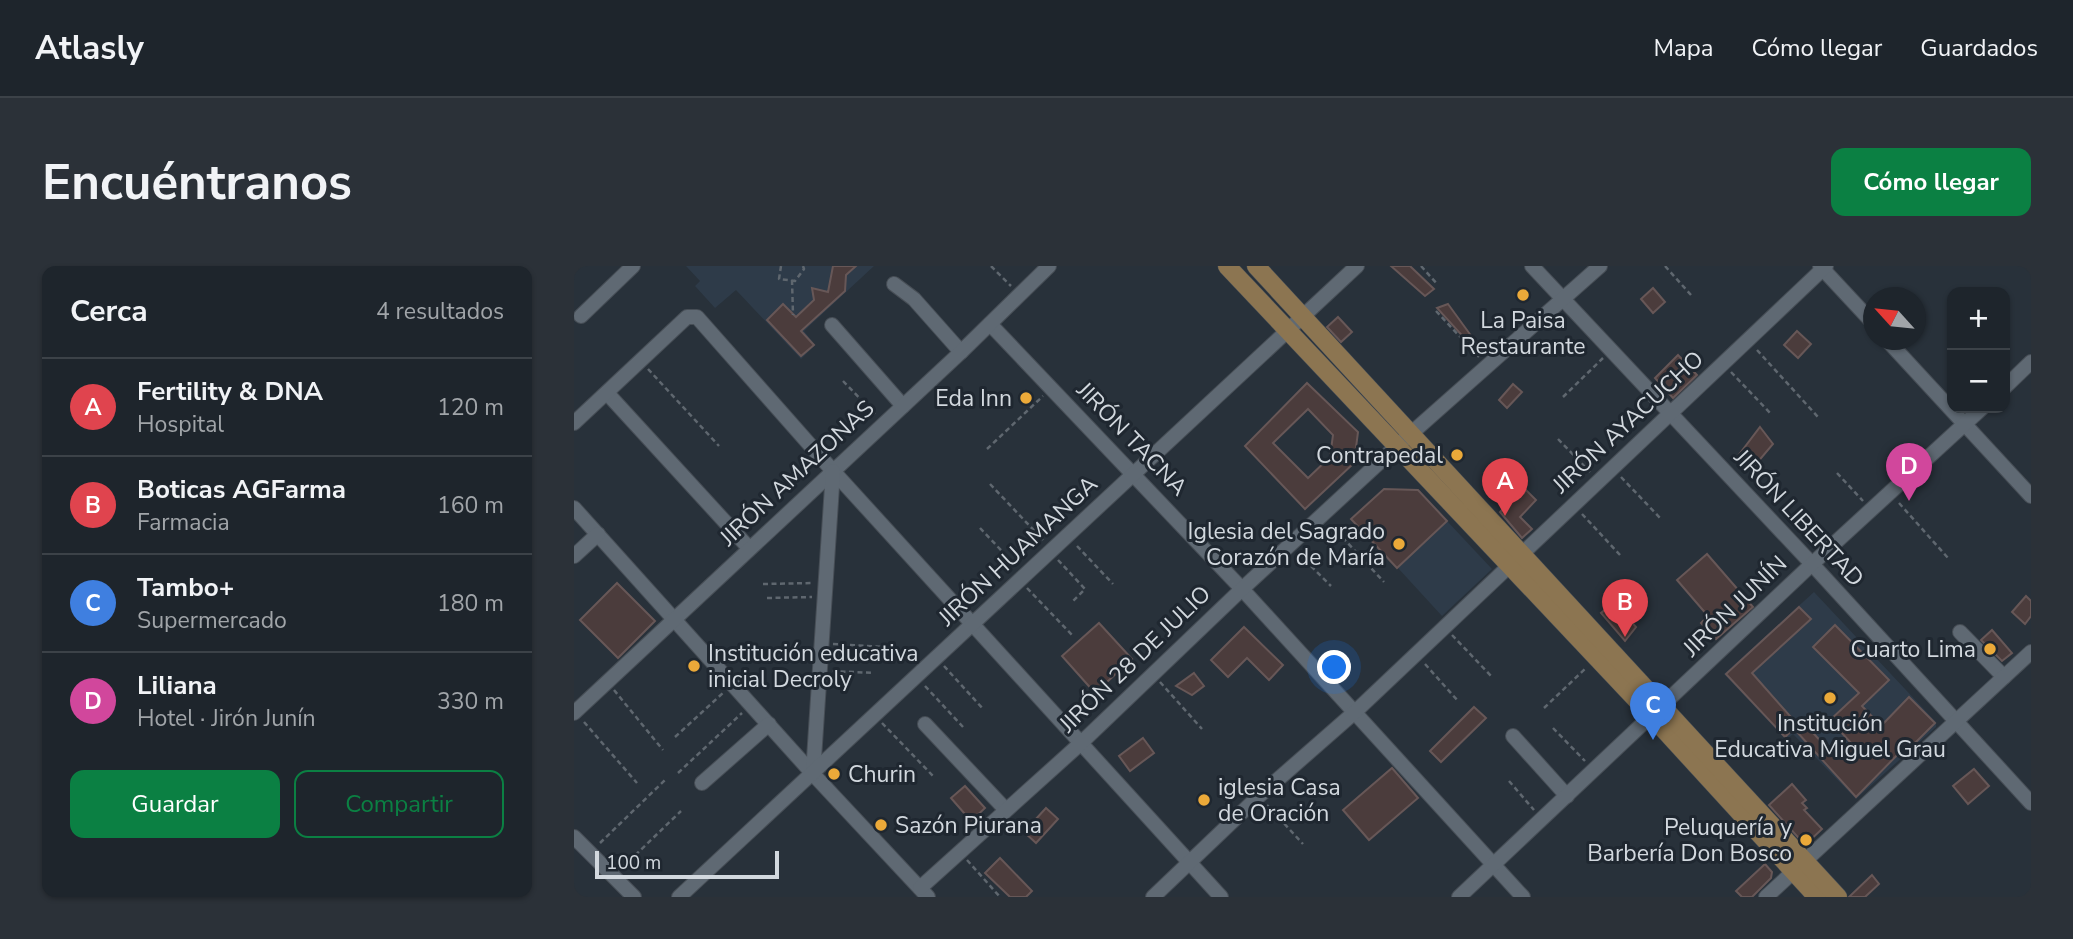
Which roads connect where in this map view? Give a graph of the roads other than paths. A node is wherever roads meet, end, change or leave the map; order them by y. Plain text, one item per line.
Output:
1 (1049, 266) edge
2 (1227, 266) edge
3 (1256, 266) edge
4 (1357, 266) edge
5 (1532, 266) edge
6 (1600, 266) edge
7 (637, 267) edge
8 (1823, 267) edge
9 (894, 284) dead end
10 (1564, 300) junction
11 (1863, 312) edge
12 (581, 316) edge
13 (1303, 317) junction
14 (990, 324) junction
15 (832, 325) dead end
16 (1288, 331) junction
17 (1896, 350) edge
18 (961, 352) junction
19 (2031, 362) edge
20 (2010, 382) edge
21 (607, 393) junction
22 (903, 405) junction
23 (1670, 413) junction
24 (1977, 413) edge
25 (574, 423) edge
26 (1965, 424) junction
27 (1410, 433) junction
28 (1396, 446) junction
29 (832, 471) junction
30 (1134, 474) junction
31 (2031, 496) edge
32 (574, 508) edge
33 (598, 534) junction
34 (749, 548) junction
35 (574, 556) edge
36 (1516, 560) junction
37 (1812, 564) junction
38 (1242, 589) junction
39 (675, 619) junction
40 (973, 625) junction
41 (1960, 632) dead end
42 (2031, 652) edge
43 (2004, 677) junction
44 (1356, 711) junction
45 (1658, 711) junction
46 (575, 713) edge
47 (1956, 721) junction
48 (769, 724) junction
49 (925, 724) dead end
50 (1513, 736) dead end
51 (1081, 743) junction
52 (813, 774) junction
53 (702, 783) dead end
54 (1567, 796) junction
55 (2031, 803) edge
56 (1006, 810) junction
57 (574, 837) edge
58 (1190, 863) junction
59 (1494, 865) junction
60 (1799, 866) junction
61 (924, 892) edge
62 (634, 897) edge
63 (679, 897) edge
64 (1153, 897) edge
65 (1221, 897) edge
66 (1459, 897) edge
67 (1522, 897) edge
68 (1766, 897) edge
69 (1816, 897) edge
70 (1838, 897) edge

1 - 14 street, JIRÓN AMAZONAS
2 - 16 main road
3 - 13 main road
4 - 13 street, JIRÓN HUAMANGA
5 - 10 street, JIRÓN LIBERTAD
6 - 10 street, JIRÓN 28 DE JULIO
7 - 12 street
8 - 11 street
8 - 23 street, JIRÓN AYACUCHO
9 - 18 street
10 - 23 street, JIRÓN LIBERTAD
10 - 27 street, JIRÓN 28 DE JULIO
13 - 16 street, JIRÓN HUAMANGA
13 - 27 main road
14 - 18 street, JIRÓN AMAZONAS
14 - 30 street, JIRÓN TACNA
15 - 22 street
16 - 28 main road
16 - 30 street, JIRÓN HUAMANGA
17 - 26 street
18 - 22 street, JIRÓN AMAZONAS
19 - 20 street
21 - 25 street
21 - 29 street
21 - 34 street
22 - 29 street, JIRÓN AMAZONAS
23 - 36 street, JIRÓN AYACUCHO
23 - 37 street, JIRÓN LIBERTAD
24 - 26 street, JIRÓN JUNÍN
26 - 31 street
26 - 37 street, JIRÓN JUNÍN
27 - 28 street, JIRÓN 28 DE JULIO
27 - 36 main road
28 - 36 main road
28 - 38 street, JIRÓN 28 DE JULIO
29 - 34 street, JIRÓN AMAZONAS
29 - 40 street
29 - 52 street
30 - 38 street, JIRÓN TACNA
30 - 40 street, JIRÓN HUAMANGA
32 - 33 street
33 - 35 street
33 - 39 street
34 - 39 street, JIRÓN AMAZONAS
36 - 44 street, JIRÓN AYACUCHO
36 - 45 main road
36 - 45 main road
37 - 45 street, JIRÓN JUNÍN
37 - 47 street, JIRÓN LIBERTAD
38 - 44 street, JIRÓN TACNA
38 - 51 street, JIRÓN 28 DE JULIO
39 - 46 street, JIRÓN AMAZONAS
39 - 48 street
40 - 51 street
40 - 52 street, JIRÓN HUAMANGA
41 - 43 street
42 - 43 street
43 - 47 street
44 - 58 street, JIRÓN AYACUCHO
44 - 59 street, JIRÓN TACNA
45 - 54 street, JIRÓN JUNÍN
45 - 60 main road
47 - 55 street, JIRÓN LIBERTAD
47 - 60 street
48 - 52 street
48 - 53 street
49 - 56 street
50 - 54 street
51 - 56 street, JIRÓN 28 DE JULIO
51 - 58 street
52 - 61 street
52 - 63 street, JIRÓN HUAMANGA
54 - 59 street, JIRÓN JUNÍN
56 - 61 street, JIRÓN 28 DE JULIO
57 - 62 street
58 - 64 street, JIRÓN AYACUCHO
58 - 65 street
59 - 66 street, JIRÓN JUNÍN
59 - 67 street, JIRÓN TACNA
60 - 68 street
60 - 69 main road
60 - 70 main road

